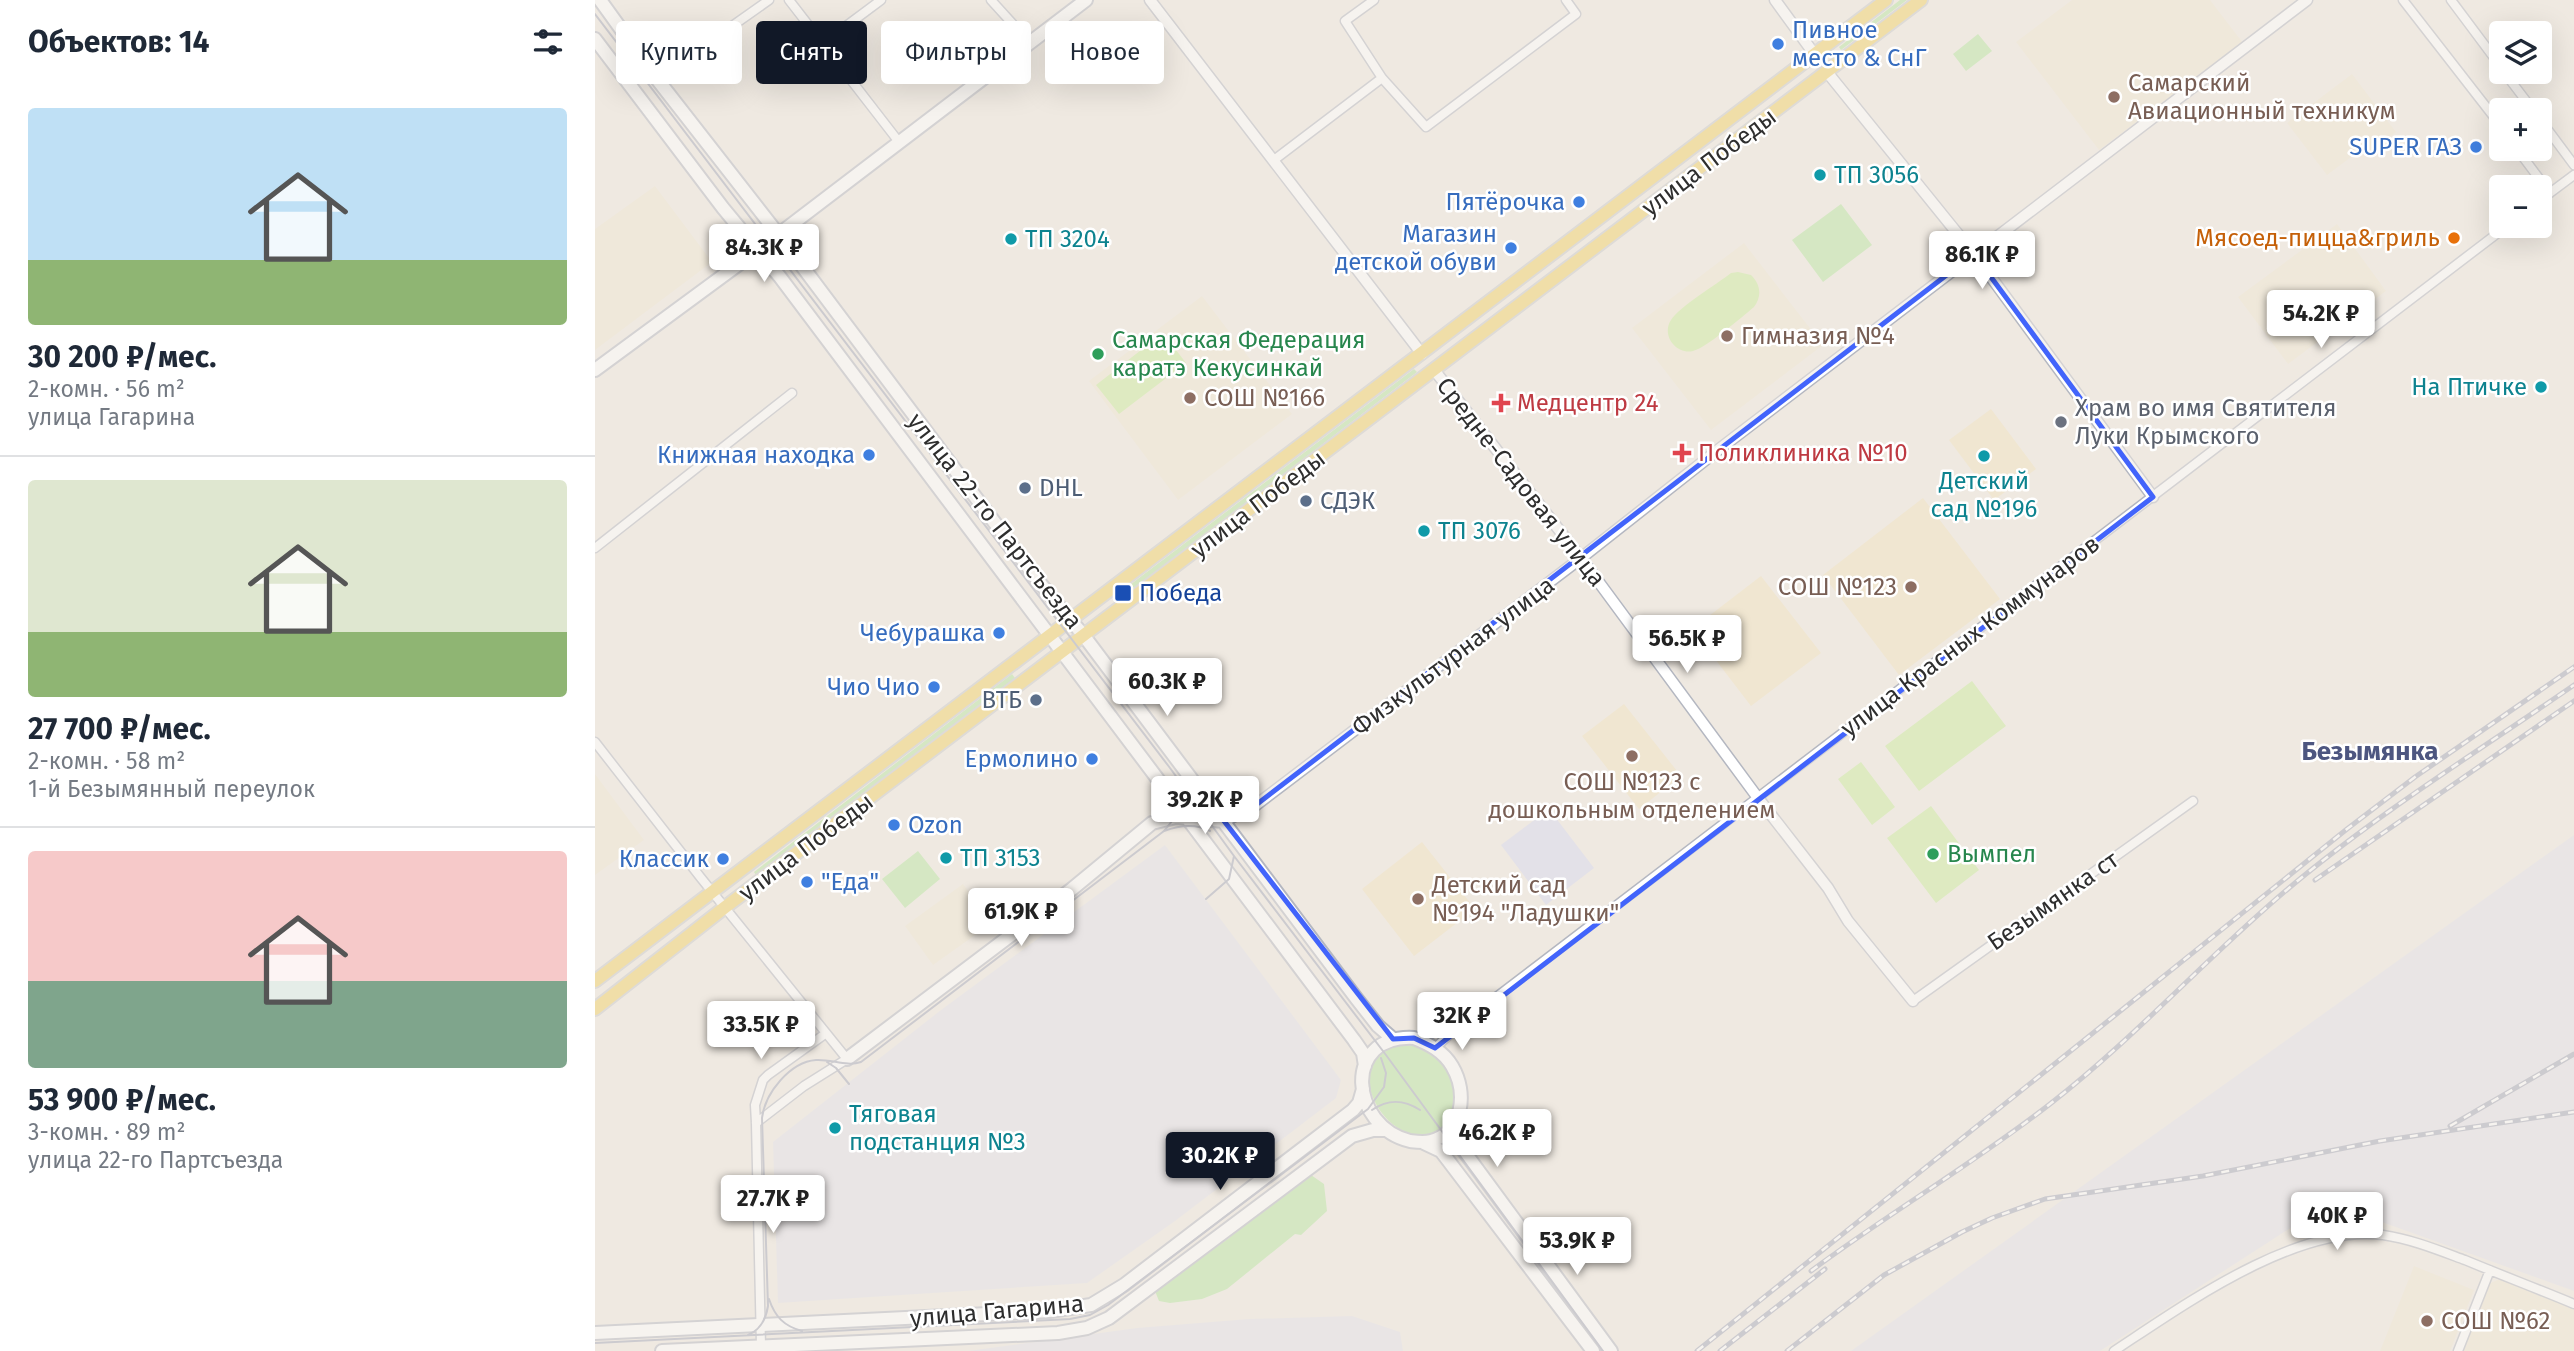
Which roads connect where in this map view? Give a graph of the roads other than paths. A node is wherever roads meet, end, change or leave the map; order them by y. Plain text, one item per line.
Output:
1 (600, 0) edge
2 (769, 0) edge
3 (789, 0) edge
4 (881, 0) edge
5 (991, 0) edge
6 (1086, 0) edge
7 (1150, 0) edge
8 (1374, 0) edge
9 (1566, 0) edge
10 (1775, 0) edge
11 (1886, 0) edge
12 (1921, 0) edge
13 (2307, 0) edge
14 (2403, 0) edge
15 (2451, 0) edge
16 (739, 21) edge
17 (805, 21) edge
18 (853, 21) edge
19 (1010, 21) edge
20 (616, 22) edge
21 (595, 39) edge
22 (1031, 42) edge
23 (2489, 51) edge
24 (1815, 55) junction
25 (1827, 72) junction
26 (1382, 78) junction
27 (661, 84) edge
28 (854, 84) edge
29 (976, 84) edge
30 (2513, 84) edge
31 (2524, 98) edge
32 (2489, 111) edge
33 (2552, 135) edge
34 (899, 142) junction
35 (1273, 160) junction
36 (2574, 165) edge
37 (2574, 175) edge
38 (2552, 192) edge
39 (778, 234) junction
40 (2491, 238) edge
41 (758, 250) junction
42 (1974, 254) junction
43 (1422, 354) junction
44 (595, 370) edge
45 (1435, 370) junction
46 (792, 393) dead end
47 (2153, 497) junction
48 (595, 548) edge
49 (1581, 558) junction
50 (1113, 587) junction
51 (1127, 603) junction
52 (1071, 620) junction
53 (1052, 635) junction
54 (1084, 636) junction
55 (1063, 651) junction
56 (1003, 671) junction
57 (1017, 687) junction
58 (595, 741) edge
59 (1758, 798) junction
60 (2193, 801) dead end
61 (1188, 818) junction
62 (1224, 821) junction
63 (712, 892) junction
64 (725, 908) junction
65 (595, 981) edge
66 (1913, 1001) joint
67 (595, 1009) edge
68 (825, 1034) junction
69 (1393, 1039) junction
70 (1435, 1048) junction
71 (847, 1059) junction
72 (1364, 1066) junction
73 (1363, 1089) junction
74 (756, 1123) junction
75 (1457, 1123) junction
76 (1385, 1130) junction
77 (1424, 1143) junction
78 (2490, 1270) junction
79 (2574, 1304) edge
80 (761, 1325) junction
81 (595, 1333) edge
82 (761, 1346) junction
83 (662, 1351) edge
84 (1593, 1351) edge
85 (1611, 1351) edge
86 (2114, 1351) edge
87 (2458, 1351) edge

1 - 20 main road, улица 22-го Партсъезда
2 - 16 street
3 - 17 street
4 - 18 street
5 - 19 street
6 - 22 main road
7 - 35 street, Средне-Садовая улица
8 - 26 street
9 - 26 street
10 - 24 street
11 - 24 main road, улица Победы
12 - 25 main road, улица Победы
13 - 42 street, Физкультурная улица
14 - 32 street
15 - 23 street
21 - 41 main road, улица 22-го Партсъезда
24 - 25 main road
24 - 43 main road, улица Победы
25 - 42 street
25 - 45 main road, улица Победы
26 - 35 street
27 - 39 main road, улица 22-го Партсъезда
28 - 34 street
29 - 34 main road
30 - 31 street
33 - 36 street
34 - 39 main road
35 - 43 street, Средне-Садовая улица
37 - 38 street
39 - 41 main road
39 - 52 main road, улица 22-го Партсъезда
40 - 47 street, улица Красных Коммунаров
41 - 44 main road
41 - 53 main road, улица 22-го Партсъезда
42 - 47 street
42 - 49 street, Физкультурная улица
43 - 45 main road, Средне-Садовая улица
43 - 50 main road, улица Победы
45 - 49 street, Средне-Садовая улица
45 - 51 main road, улица Победы
46 - 48 street
47 - 59 street, улица Красных Коммунаров
49 - 59 street, Средне-Садовая улица
49 - 62 street, Физкультурная улица
50 - 51 main road
50 - 52 main road, улица Победы
51 - 54 main road, улица Победы
52 - 53 main road, улица Победы
52 - 54 main road, улица 22-го Партсъезда
53 - 55 main road, улица 22-го Партсъезда
53 - 56 main road, улица Победы
54 - 55 main road, улица Победы
54 - 62 main road, улица 22-го Партсъезда
55 - 57 main road, улица Победы
55 - 61 main road, улица 22-го Партсъезда
56 - 57 main road
56 - 63 main road, улица Победы
57 - 64 main road, улица Победы
58 - 63 street
59 - 66 street, Средне-Садовая улица
59 - 70 street, улица Красных Коммунаров
60 - 66 street, Безымянка ст
61 - 62 main road
61 - 71 main road
61 - 72 main road, улица 22-го Партсъезда
62 - 69 main road, улица 22-го Партсъезда
63 - 64 street
63 - 65 main road, улица Победы
64 - 67 main road, улица Победы
64 - 68 street
68 - 71 street
68 - 74 street
69 - 70 main road
69 - 72 main road
70 - 75 main road
71 - 74 street
72 - 73 main road
73 - 76 main road
73 - 80 main road, улица Гагарина
74 - 80 street
75 - 77 main road
75 - 85 main road
76 - 77 main road
76 - 82 main road, улица Гагарина
77 - 84 main road
78 - 79 street
78 - 86 street
78 - 87 street
80 - 81 main road, улица Гагарина
80 - 82 street
82 - 83 main road, улица Гагарина

